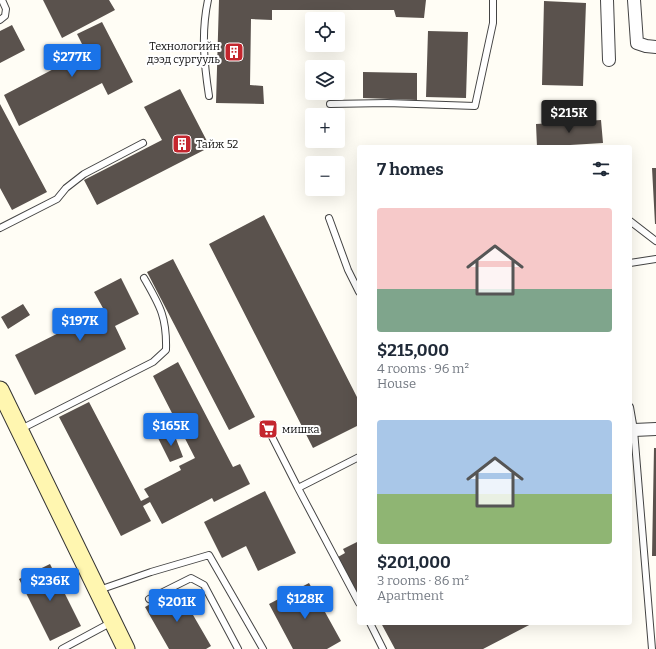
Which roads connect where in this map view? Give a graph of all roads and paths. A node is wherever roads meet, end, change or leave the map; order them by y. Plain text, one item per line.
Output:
1 (2, 0) edge
2 (208, 0) edge
3 (493, 0) edge
4 (607, 0) edge
5 (634, 0) edge
6 (0, 20) edge
7 (656, 47) edge
8 (609, 60) dead end
9 (209, 96) dead end
10 (330, 104) dead end
11 (144, 143) dead end
12 (329, 218) dead end
13 (632, 223) edge
14 (0, 228) edge
15 (656, 241) edge
16 (656, 259) edge
17 (632, 263) edge
18 (144, 278) dead end
19 (357, 288) edge
20 (0, 390) edge
21 (632, 418) edge
22 (268, 429) dead end
23 (656, 429) edge
24 (19, 430) junction
25 (634, 430) junction
26 (357, 458) edge
27 (298, 488) junction
28 (98, 591) junction
29 (149, 599) dead end
30 (357, 599) edge
31 (113, 622) junction
32 (371, 625) edge
33 (62, 649) edge
34 (126, 649) edge
35 (238, 649) edge
36 (263, 649) edge
37 (383, 649) edge
38 (652, 649) edge

1 - 6 lane
2 - 9 lane
3 - 10 lane
4 - 8 street
5 - 7 street
11 - 14 lane
12 - 19 lane
13 - 15 lane
16 - 17 lane
18 - 24 lane
20 - 24 main road
21 - 25 lane
22 - 27 lane
23 - 25 street
24 - 28 main road
25 - 38 lane
26 - 27 lane
27 - 30 lane
28 - 31 main road
28 - 36 lane
29 - 35 lane
31 - 33 lane
31 - 34 main road
32 - 37 lane

